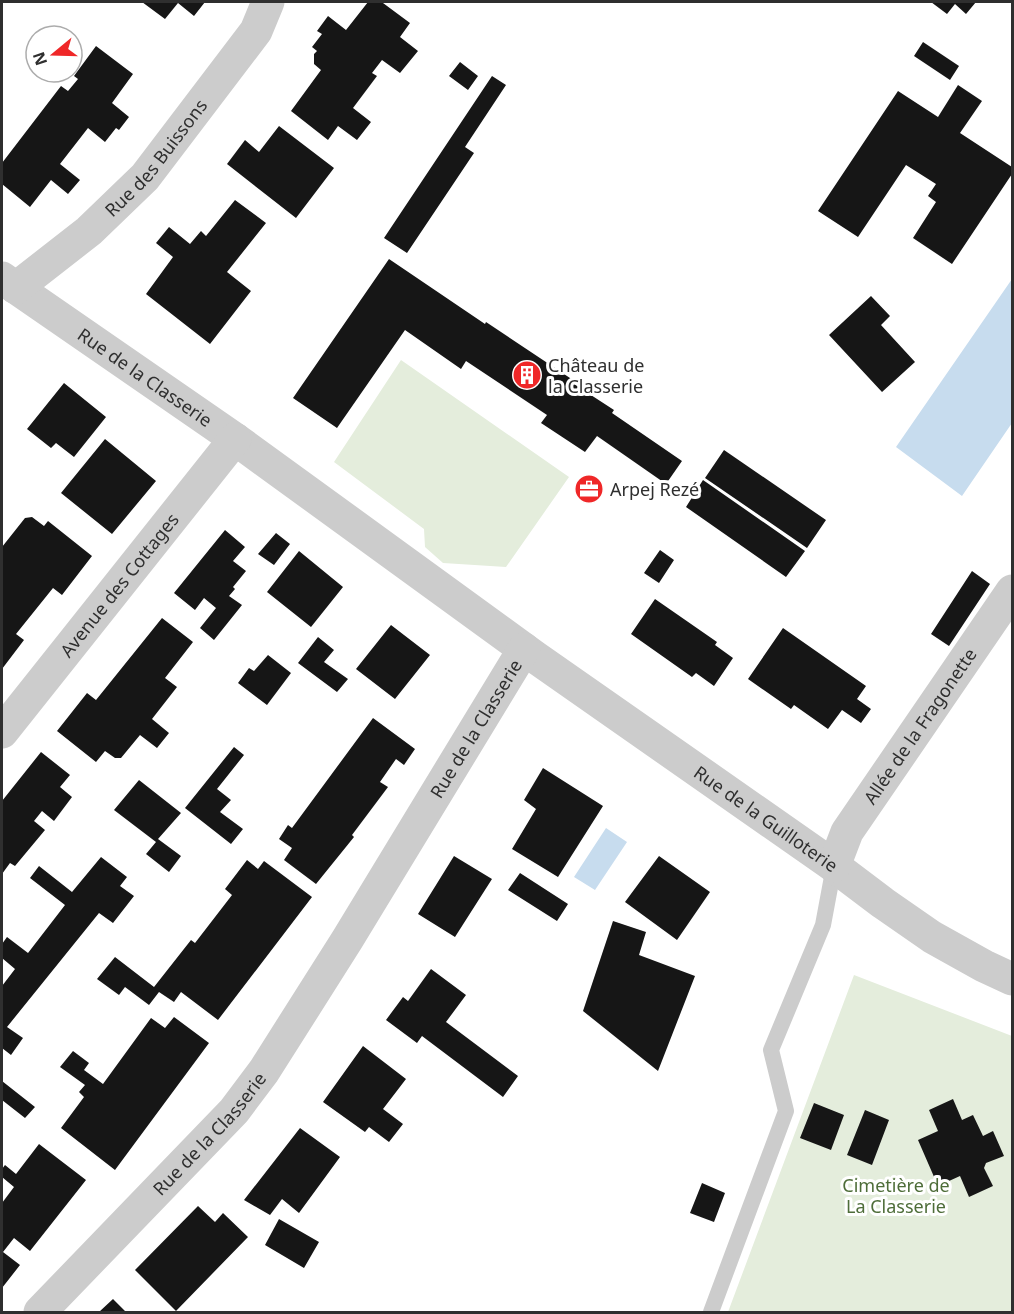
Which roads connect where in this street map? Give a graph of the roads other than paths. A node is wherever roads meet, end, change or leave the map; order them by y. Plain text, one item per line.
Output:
1 (268, 2) edge
2 (9, 283) edge
3 (235, 440) junction
4 (1012, 591) edge
5 (524, 649) junction
6 (2, 732) edge
7 (834, 866) junction
8 (1012, 980) edge
9 (40, 1312) edge
10 (711, 1312) edge

1 - 2 street, Rue des Buissons
2 - 3 street, Rue de la Classerie
3 - 5 street, Rue de la Classerie
3 - 6 street, Avenue des Cottages
4 - 7 street, Allée de la Fragonette
5 - 7 street, Rue de la Guilloterie
5 - 9 street, Rue de la Classerie
7 - 8 street, Rue de la Guilloterie
7 - 10 lane

